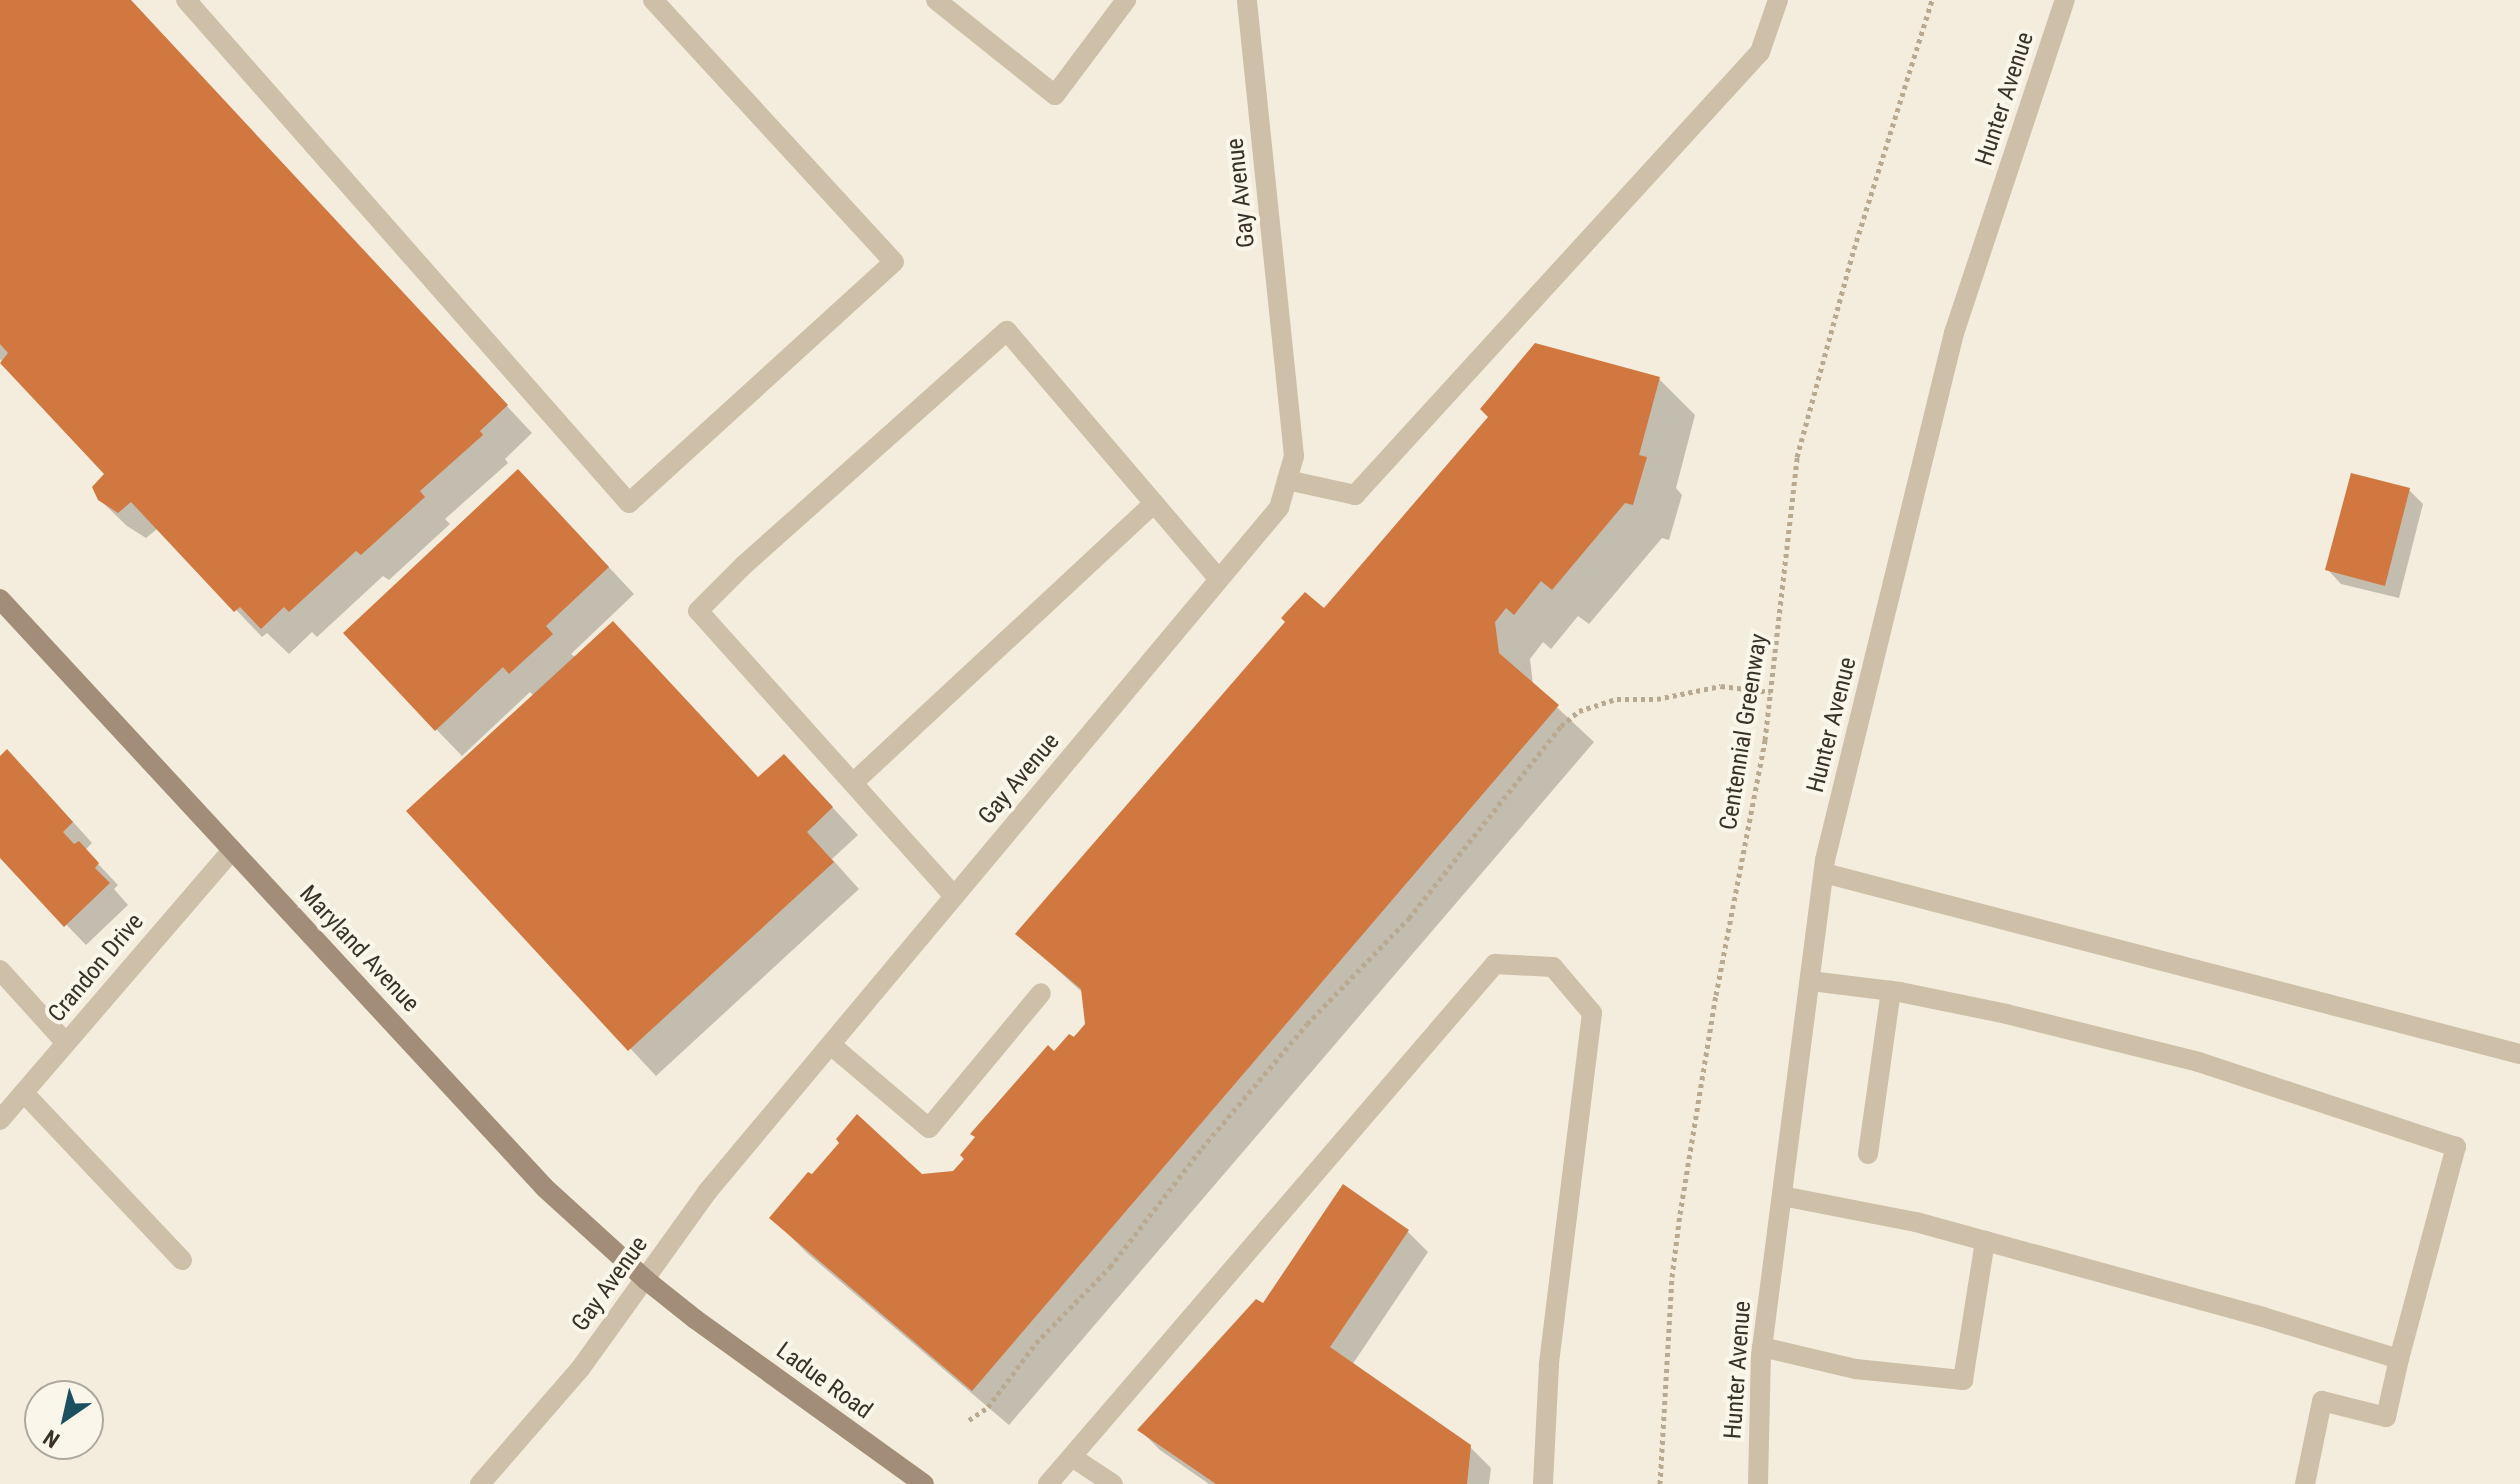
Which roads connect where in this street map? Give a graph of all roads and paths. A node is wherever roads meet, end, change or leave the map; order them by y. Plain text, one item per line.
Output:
1 (186, 0) edge
2 (653, 0) edge
3 (936, 0) edge
4 (1126, 0) edge
5 (1247, 0) edge
6 (1778, 0) edge
7 (1932, 0) edge
8 (2065, 0) edge
9 (1287, 480) junction
10 (1154, 503) junction
11 (1219, 579) junction
12 (0, 599) edge
13 (1771, 692) junction
14 (853, 783) junction
15 (232, 850) junction
16 (1824, 873) junction
17 (954, 896) junction
18 (0, 970) edge
19 (1810, 981) junction
20 (1891, 991) junction
21 (1041, 993) dead end
22 (66, 1043) junction
23 (831, 1045) junction
24 (2520, 1054) edge
25 (24, 1093) junction
26 (0, 1120) edge
27 (1868, 1154) dead end
28 (1782, 1196) junction
29 (1985, 1241) junction
30 (182, 1260) dead end
31 (646, 1280) junction
32 (695, 1319) joint
33 (1762, 1347) junction
34 (2399, 1359) junction
35 (969, 1420) dead end
36 (1072, 1457) junction
37 (480, 1484) edge
38 (924, 1484) edge
39 (1048, 1484) edge
40 (1113, 1484) edge
41 (1543, 1484) edge
42 (1660, 1484) edge
43 (1758, 1484) edge
44 (2305, 1484) edge

1 - 2 street
3 - 4 street
5 - 9 street, Gay Avenue
6 - 9 street
7 - 13 path, Centennial Greenway
8 - 16 street, Hunter Avenue
9 - 11 street, Gay Avenue
10 - 11 street
10 - 14 street
10 - 14 street
11 - 17 street, Gay Avenue
12 - 15 main road, Maryland Avenue
13 - 35 path
13 - 42 path, Centennial Greenway
14 - 17 street
15 - 22 street, Crandon Drive
15 - 31 main road, Maryland Avenue
16 - 19 street, Hunter Avenue
16 - 24 street
17 - 23 street, Gay Avenue
18 - 22 street
19 - 20 street
19 - 28 street, Hunter Avenue
20 - 27 street
20 - 34 street
21 - 23 street
22 - 25 street, Crandon Drive
23 - 31 street, Gay Avenue
25 - 26 street, Crandon Drive
25 - 30 street
28 - 29 street
28 - 33 street, Hunter Avenue
29 - 33 street
29 - 34 street
31 - 32 main road, Maryland Avenue
31 - 37 street, Gay Avenue
32 - 38 main road, Ladue Road
33 - 43 street, Hunter Avenue
34 - 44 street
36 - 39 street
36 - 40 street
36 - 41 street

